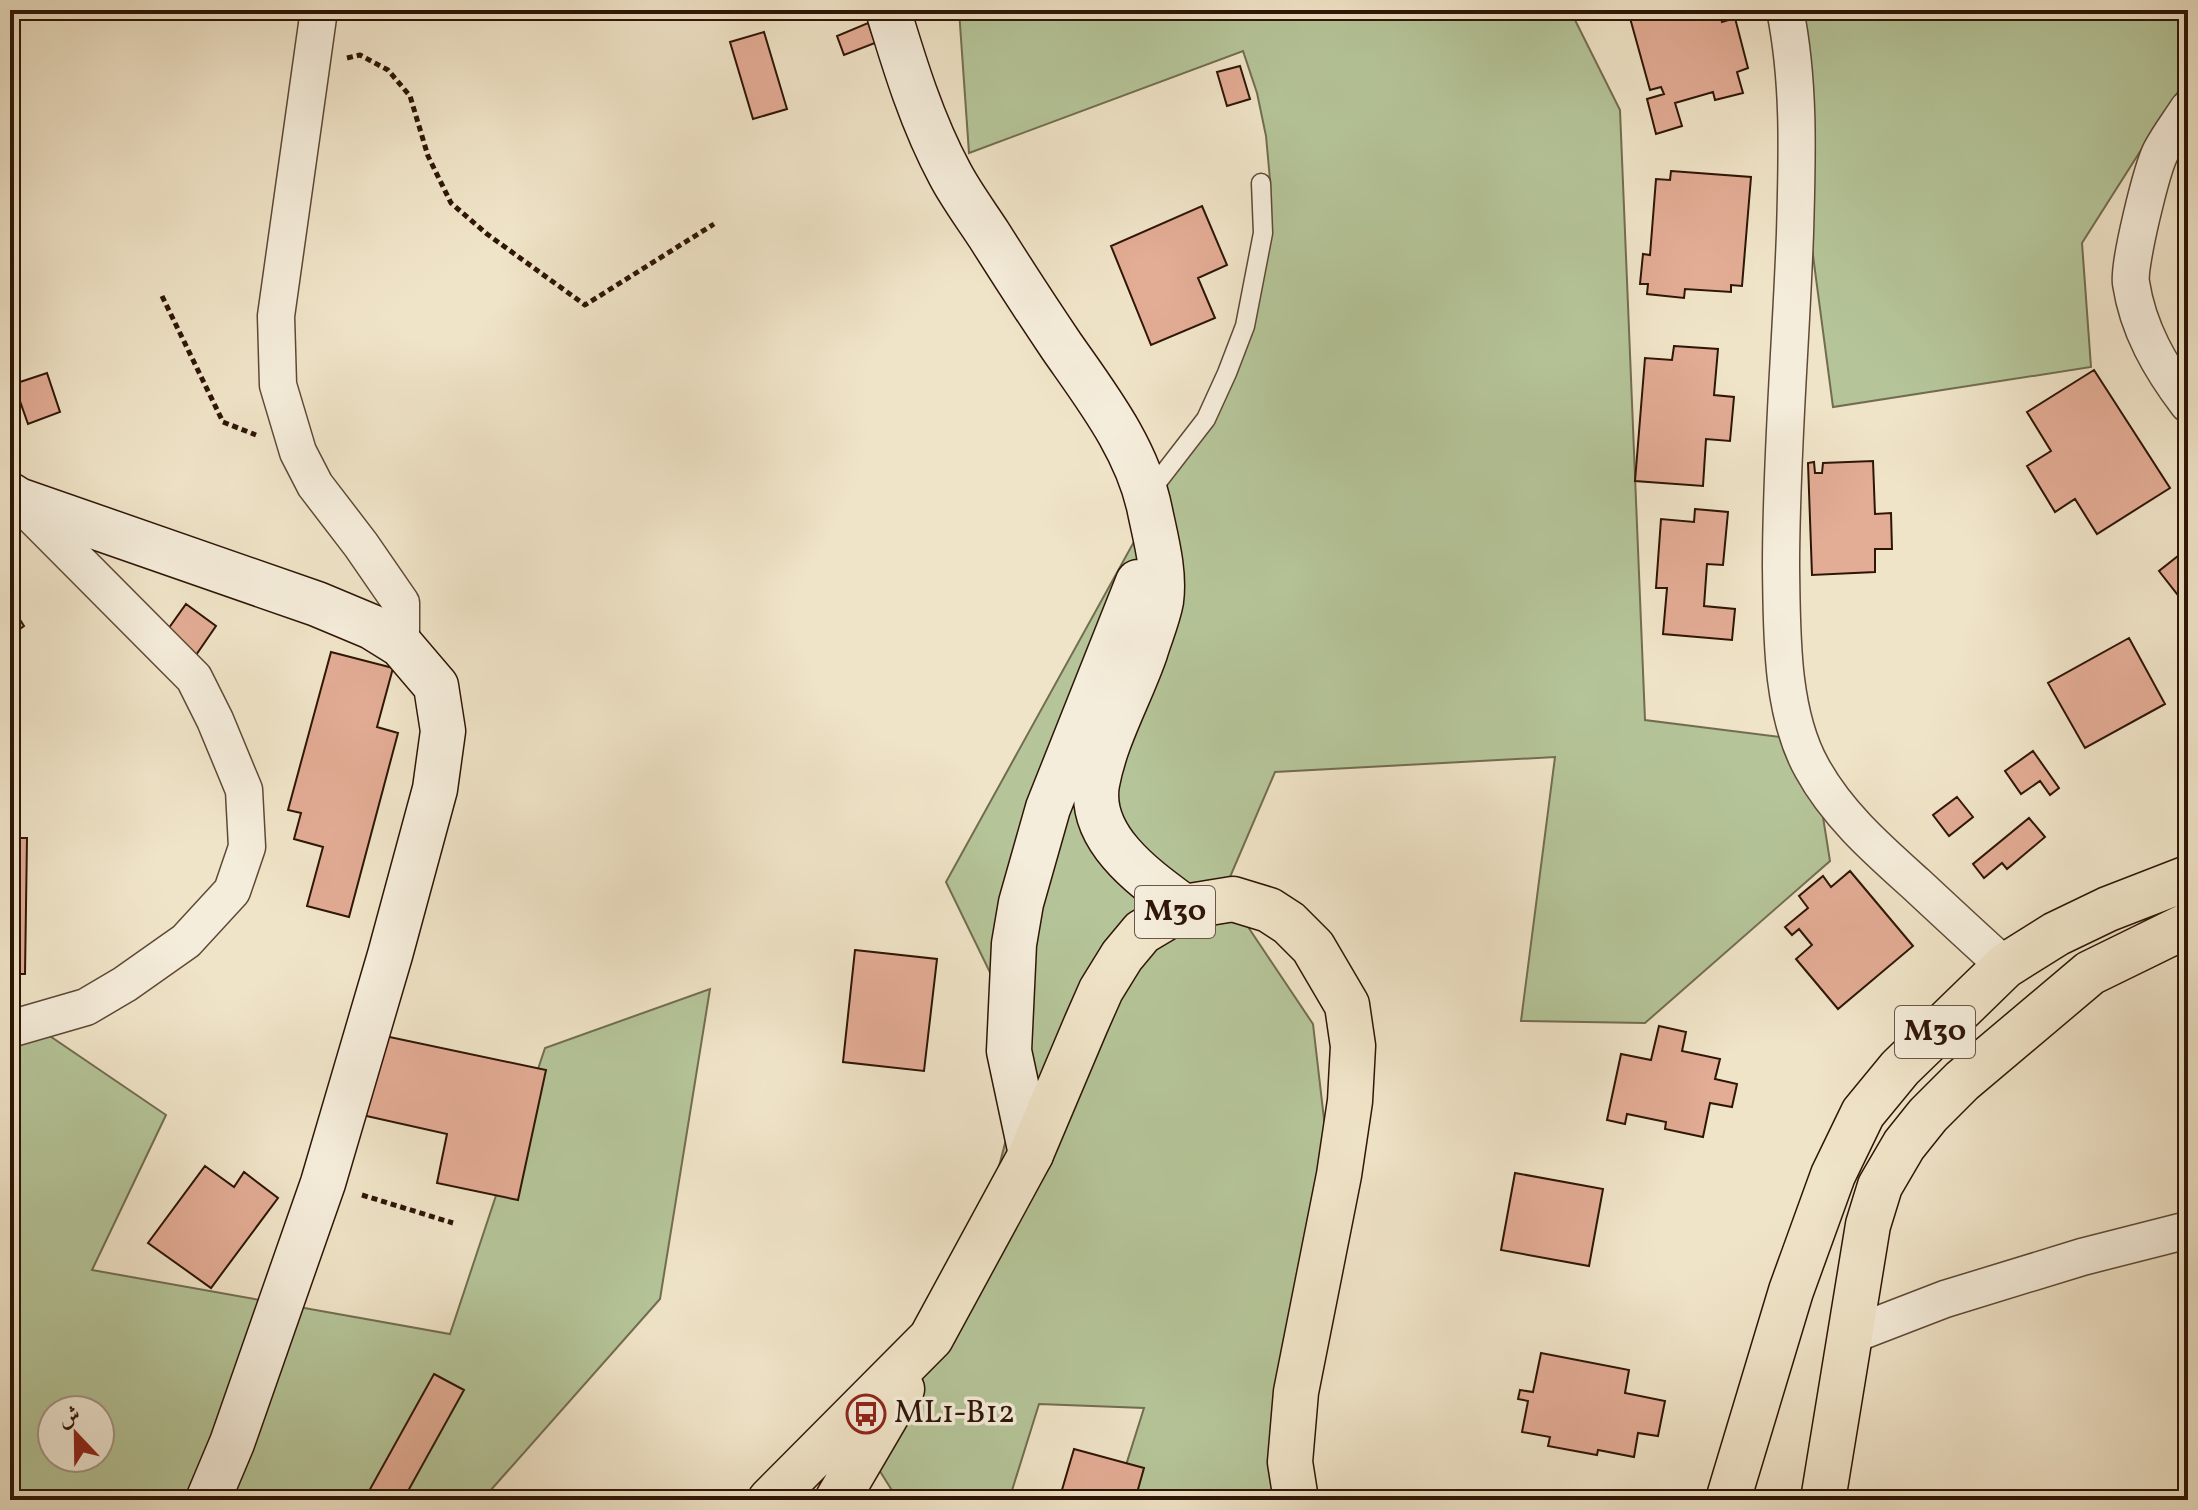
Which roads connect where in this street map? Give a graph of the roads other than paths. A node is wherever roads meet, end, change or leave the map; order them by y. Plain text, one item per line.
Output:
1 (319, 10) edge
2 (888, 10) edge
3 (1785, 10) edge
4 (2188, 109) edge
5 (2174, 154) edge
6 (1261, 183) dead end
7 (2188, 404) edge
8 (14, 498) edge
9 (1150, 513) junction
10 (401, 645) junction
11 (2188, 878) edge
12 (1184, 907) junction
13 (2188, 925) edge
14 (2005, 966) junction
15 (10, 1029) edge
16 (1031, 1154) junction
17 (2188, 1230) edge
18 (1849, 1336) junction
19 (931, 1338) junction
20 (208, 1500) edge
21 (770, 1500) edge
22 (837, 1500) edge
23 (1296, 1500) edge
24 (1728, 1500) edge
25 (1823, 1500) edge

1 - 10 street
2 - 9 street
3 - 14 street
4 - 5 street
5 - 7 street
6 - 9 lane
8 - 10 street
8 - 15 street
9 - 12 street
9 - 16 street
10 - 20 street
11 - 14 highway, M30
12 - 16 highway, M30
12 - 23 highway, M30
13 - 18 highway, M30
14 - 24 highway, M30
16 - 19 highway, M30
17 - 18 street
18 - 25 highway, M30
19 - 21 highway, M30
19 - 22 highway

